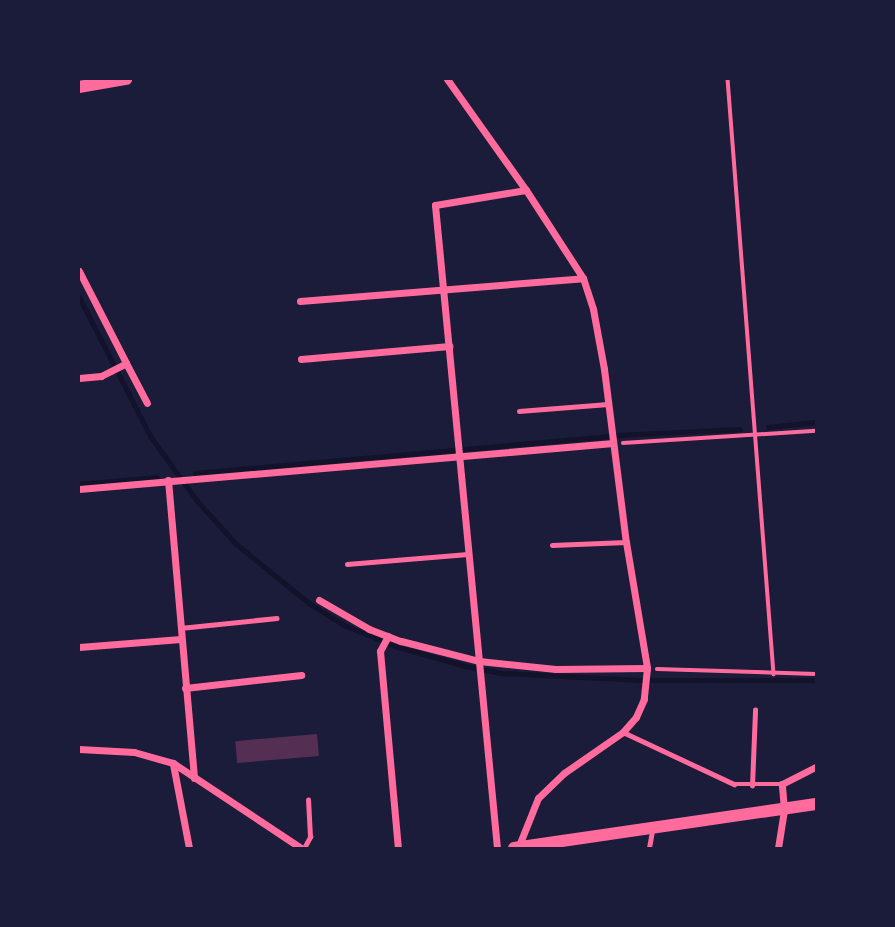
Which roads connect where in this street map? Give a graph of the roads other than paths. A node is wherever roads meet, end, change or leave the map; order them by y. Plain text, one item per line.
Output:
1 (126, 79) edge
2 (447, 79) edge
3 (79, 87) edge
4 (526, 190) junction
5 (79, 271) edge
6 (583, 278) junction
7 (444, 290) junction
8 (300, 301) dead end
9 (449, 346) junction
10 (301, 359) dead end
11 (126, 363) junction
12 (79, 378) edge
13 (147, 403) dead end
14 (608, 404) junction
15 (519, 411) dead end
16 (613, 443) junction
17 (459, 456) junction
18 (168, 480) junction
19 (79, 489) edge
20 (626, 542) junction
21 (552, 545) dead end
22 (469, 554) junction
23 (347, 564) dead end
24 (319, 600) dead end
25 (276, 618) dead end
26 (180, 628) junction
27 (388, 636) junction
28 (181, 639) junction
29 (79, 647) edge
30 (479, 660) junction
31 (647, 668) junction
32 (301, 675) dead end
33 (185, 688) junction
34 (755, 710) dead end
35 (623, 732) junction
36 (79, 749) edge
37 (173, 763) junction
38 (816, 767) edge
39 (194, 778) junction
40 (782, 784) junction
41 (752, 786) junction
42 (308, 800) dead end
43 (816, 804) edge
44 (784, 809) junction
45 (652, 830) junction
46 (188, 848) edge
47 (302, 848) edge
48 (398, 848) edge
49 (497, 848) edge
50 (517, 848) edge
51 (649, 848) edge
52 (778, 848) edge

1 - 3 street
2 - 4 street
4 - 6 street
4 - 7 street
5 - 11 street
6 - 7 street
6 - 14 street
7 - 8 street
7 - 9 street
9 - 10 street
9 - 17 street
11 - 12 street
11 - 13 street
14 - 15 lane
14 - 16 street
16 - 17 street
16 - 20 street
17 - 18 street
17 - 22 street
18 - 19 street
18 - 26 street
20 - 21 lane
20 - 31 street
22 - 23 lane
22 - 30 street
24 - 27 street
25 - 26 lane
26 - 28 street
27 - 30 street
27 - 48 street
28 - 29 street
28 - 33 street
30 - 31 street
30 - 49 street
31 - 35 street
32 - 33 street
33 - 39 street
34 - 41 lane
35 - 41 lane
35 - 50 street
36 - 37 street
37 - 39 street
37 - 46 street
38 - 40 street
39 - 47 street
40 - 41 lane
40 - 44 street
42 - 47 lane
43 - 44 street
44 - 45 street
44 - 52 street
45 - 50 street
45 - 51 lane

